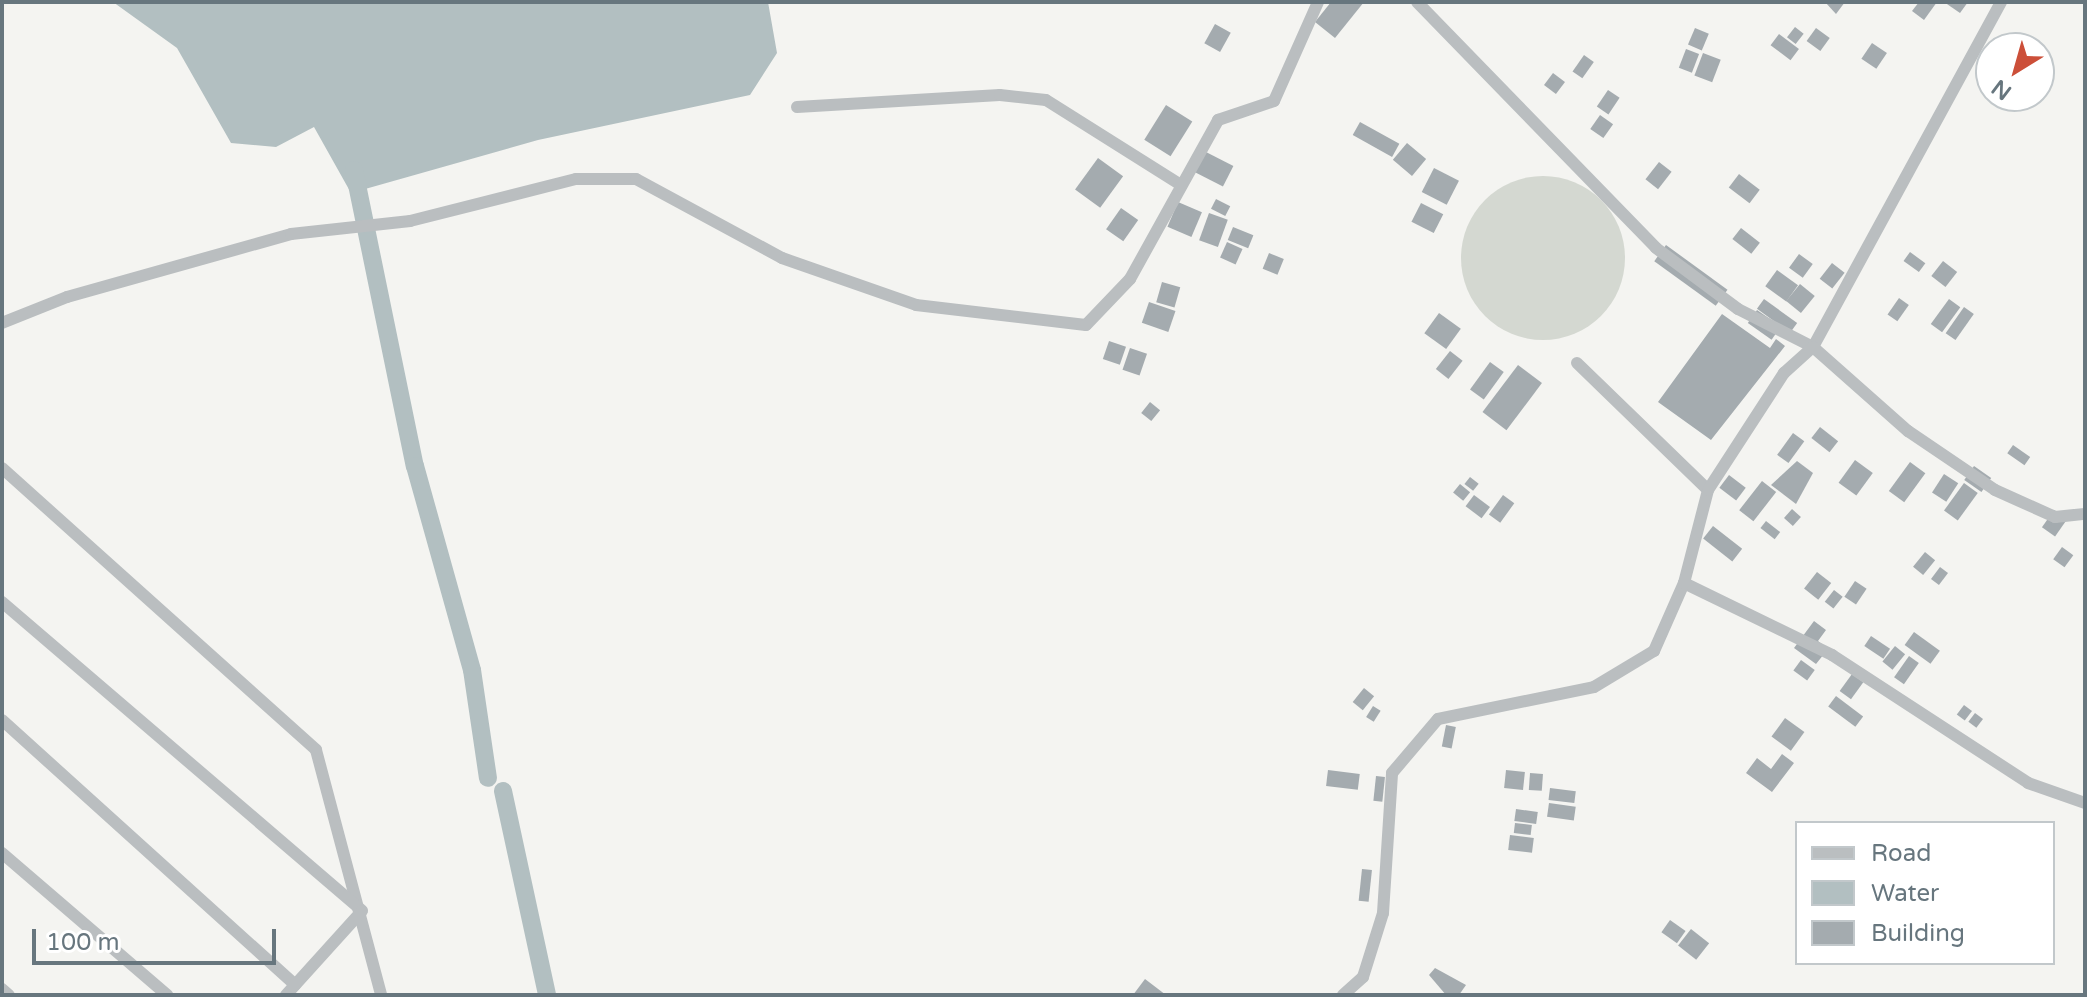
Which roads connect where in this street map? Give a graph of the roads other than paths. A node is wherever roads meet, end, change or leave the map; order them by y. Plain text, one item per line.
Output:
1 (1318, 2) edge
2 (1417, 2) edge
3 (2001, 2) edge
4 (797, 107) dead end
5 (1181, 185) junction
6 (2, 323) edge
7 (1813, 347) junction
8 (1577, 363) dead end
9 (2, 468) edge
10 (1708, 490) junction
11 (2085, 514) edge
12 (1684, 583) junction
13 (2, 602) edge
14 (2, 720) edge
15 (2085, 803) edge
16 (2, 853) edge
17 (362, 911) junction
18 (2, 989) edge
19 (291, 990) edge
20 (9, 995) edge
21 (167, 995) edge
22 (381, 995) edge
23 (1343, 995) edge

1 - 5 street
2 - 7 street
3 - 7 street
4 - 5 street
5 - 6 street
7 - 10 street
7 - 11 street
8 - 10 street
9 - 17 street
10 - 12 street
12 - 15 street
12 - 23 street
13 - 17 street
14 - 19 street
16 - 21 street
17 - 19 street
17 - 22 street
18 - 20 street

